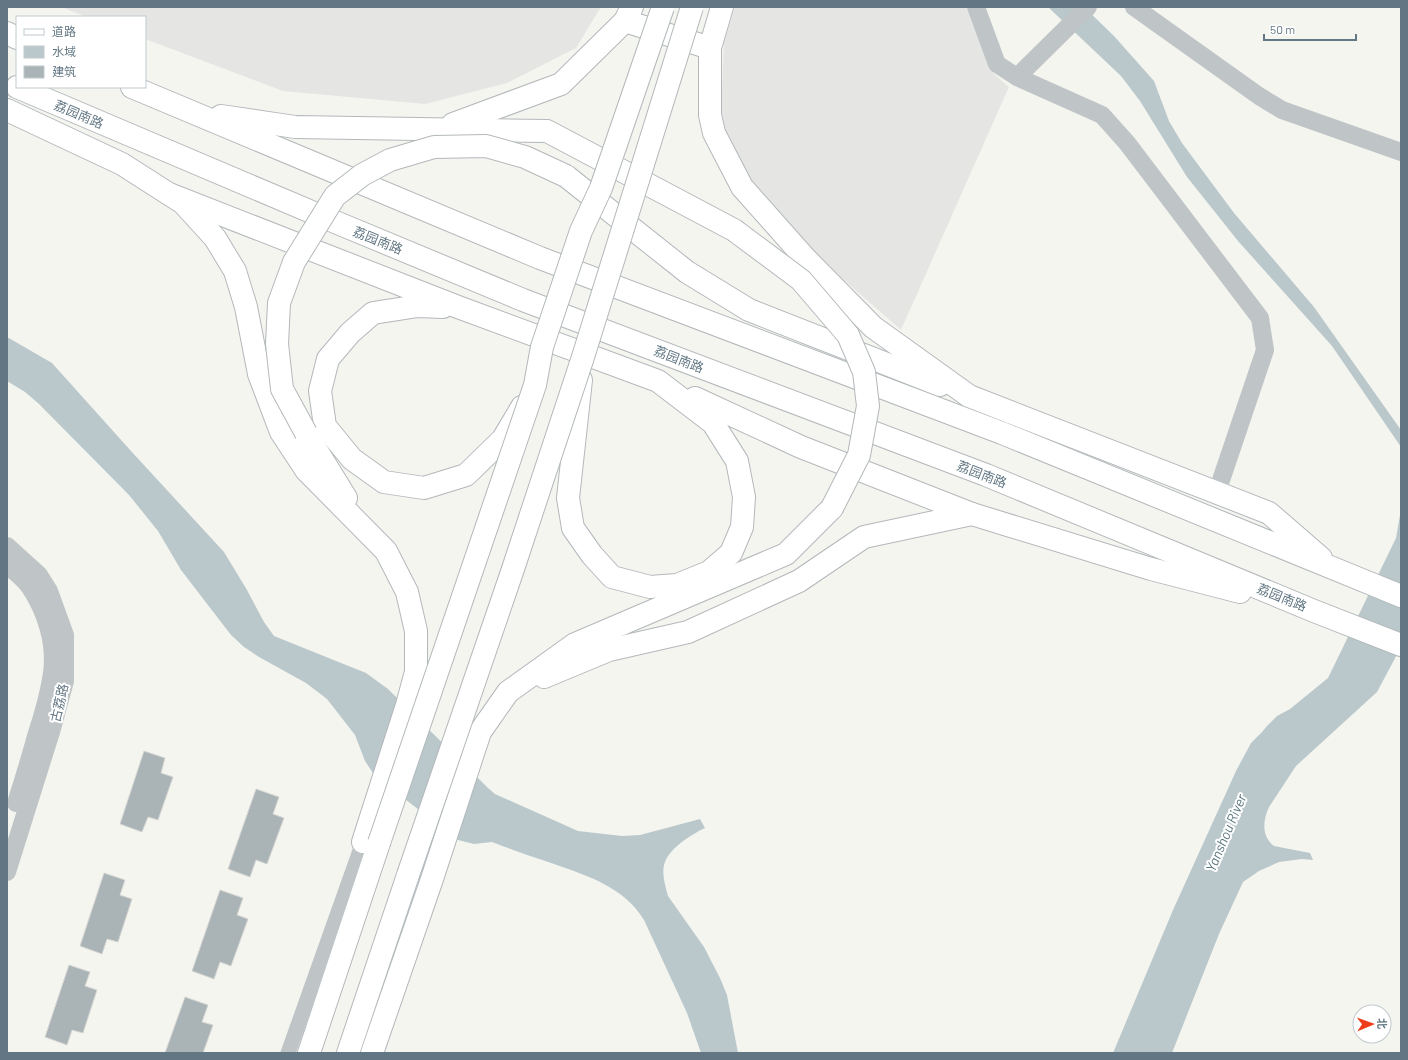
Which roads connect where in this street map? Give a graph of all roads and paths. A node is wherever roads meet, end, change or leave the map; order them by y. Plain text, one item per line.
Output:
1 (662, 7) edge
2 (692, 7) edge
3 (722, 7) edge
4 (976, 7) edge
5 (1088, 7) edge
6 (1134, 7) edge
7 (629, 14) edge
8 (7, 33) edge
9 (16, 38) edge
10 (710, 48) junction
11 (1016, 77) junction
12 (19, 88) edge
13 (134, 88) edge
14 (7, 110) edge
15 (190, 112) junction
16 (442, 129) junction
17 (1401, 152) edge
18 (169, 194) junction
19 (458, 307) junction
20 (583, 357) junction
21 (658, 381) junction
22 (535, 385) junction
23 (969, 396) junction
24 (1217, 492) junction
25 (972, 514) junction
26 (363, 527) junction
27 (7, 546) edge
28 (7, 565) edge
29 (1336, 570) junction
30 (1401, 596) edge
31 (1314, 611) junction
32 (1401, 645) edge
33 (508, 692) junction
34 (7, 834) edge
35 (371, 843) junction
36 (7, 872) edge
37 (288, 1053) edge
38 (309, 1053) edge
39 (348, 1053) edge
40 (372, 1053) edge

1 - 22 main road, bridge
2 - 20 main road, bridge
3 - 10 main road
4 - 11 street
5 - 11 street
6 - 17 street
7 - 10 main road
7 - 16 main road
8 - 9 main road
10 - 23 main road
11 - 24 street
12 - 31 main road, 荔园南路
13 - 15 main road
14 - 18 main road
15 - 16 main road
15 - 29 main road
16 - 33 main road, bridge
18 - 19 main road
18 - 26 main road
19 - 21 main road
19 - 22 main road, bridge
20 - 21 main road, bridge
20 - 39 main road, bridge
21 - 25 main road
22 - 35 main road, bridge
23 - 24 main road
23 - 26 main road, bridge
24 - 29 main road
25 - 31 main road
25 - 33 main road
26 - 35 main road
27 - 36 street, 古荔路
28 - 34 street, 古荔路
29 - 30 main road
31 - 32 main road, 荔园南路
33 - 40 main road
35 - 37 street
35 - 38 main road

